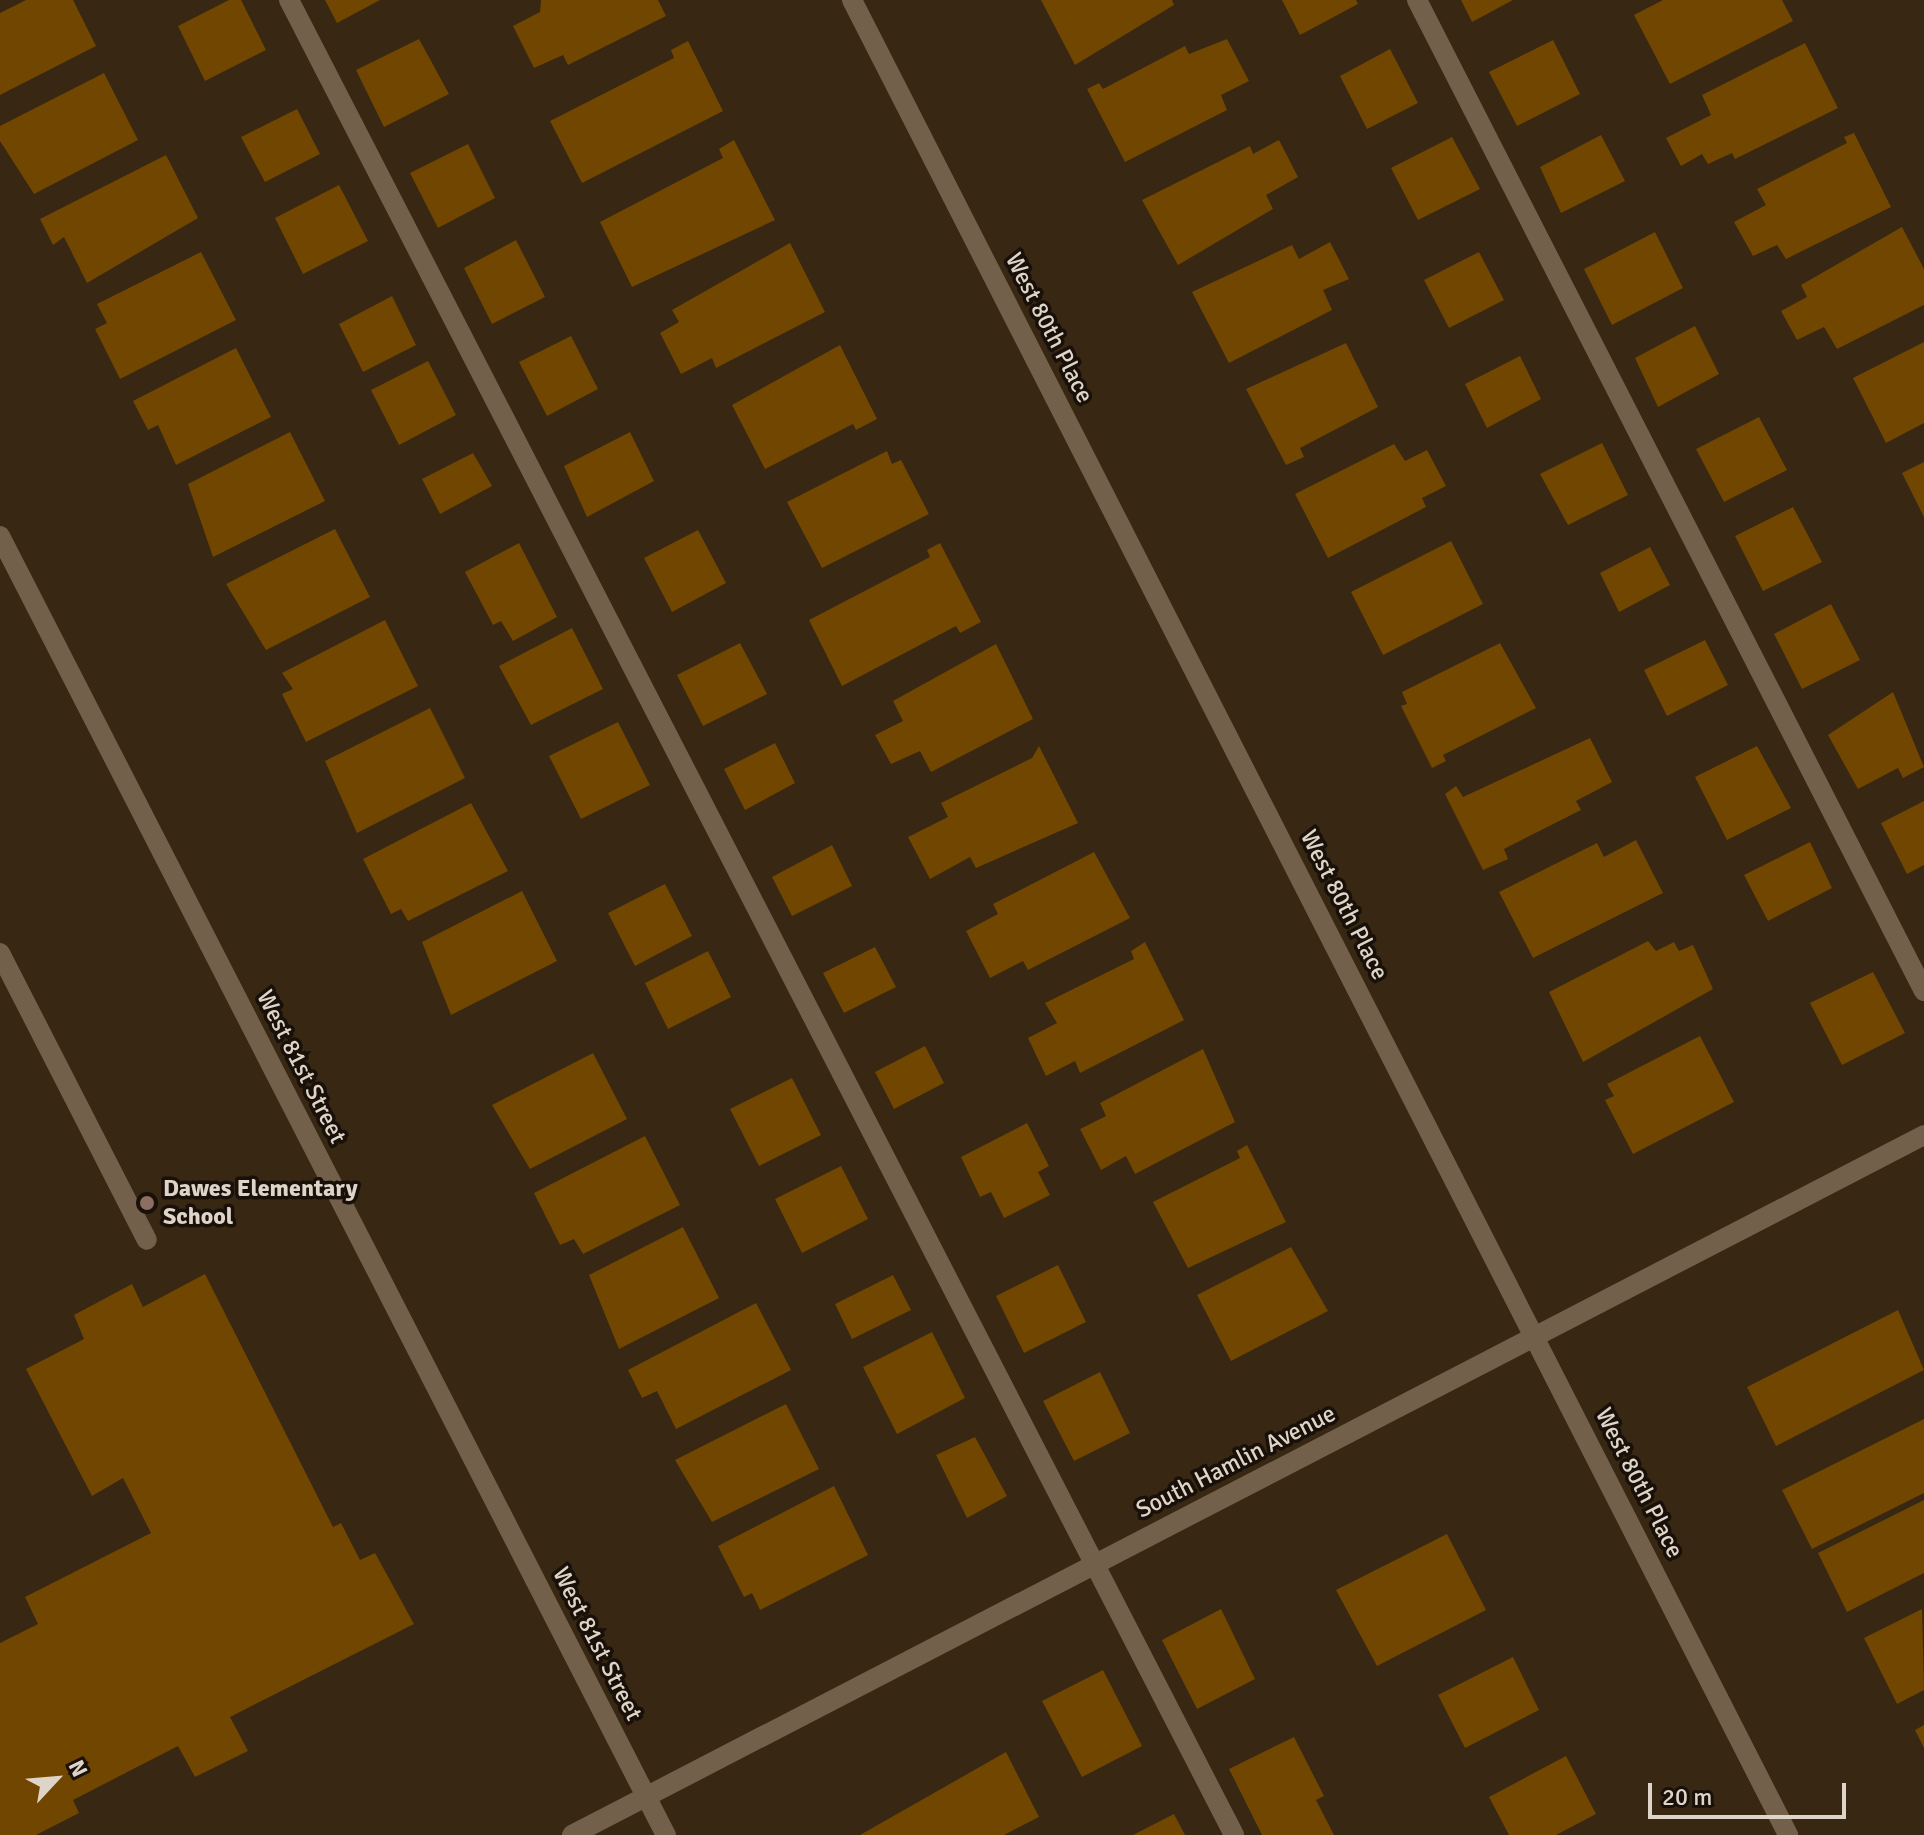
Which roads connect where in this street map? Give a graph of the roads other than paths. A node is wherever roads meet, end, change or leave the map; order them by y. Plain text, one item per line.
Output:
1 (289, 0) edge
2 (852, 0) edge
3 (1417, 0) edge
4 (0, 536) edge
5 (0, 953) edge
6 (1924, 991) edge
7 (1924, 1135) edge
8 (147, 1240) dead end
9 (1534, 1337) junction
10 (1095, 1565) junction
11 (647, 1797) junction
12 (572, 1835) edge
13 (666, 1835) edge
14 (1234, 1835) edge
15 (1788, 1835) edge

1 - 10 street
2 - 9 street, West 80th Place
3 - 6 street
4 - 11 street, West 81st Street
5 - 8 street
7 - 9 street, South Hamlin Avenue
9 - 10 street, South Hamlin Avenue
9 - 15 street, West 80th Place
10 - 11 street, South Hamlin Avenue
10 - 14 street
11 - 12 street, South Hamlin Avenue
11 - 13 street, West 81st Street

